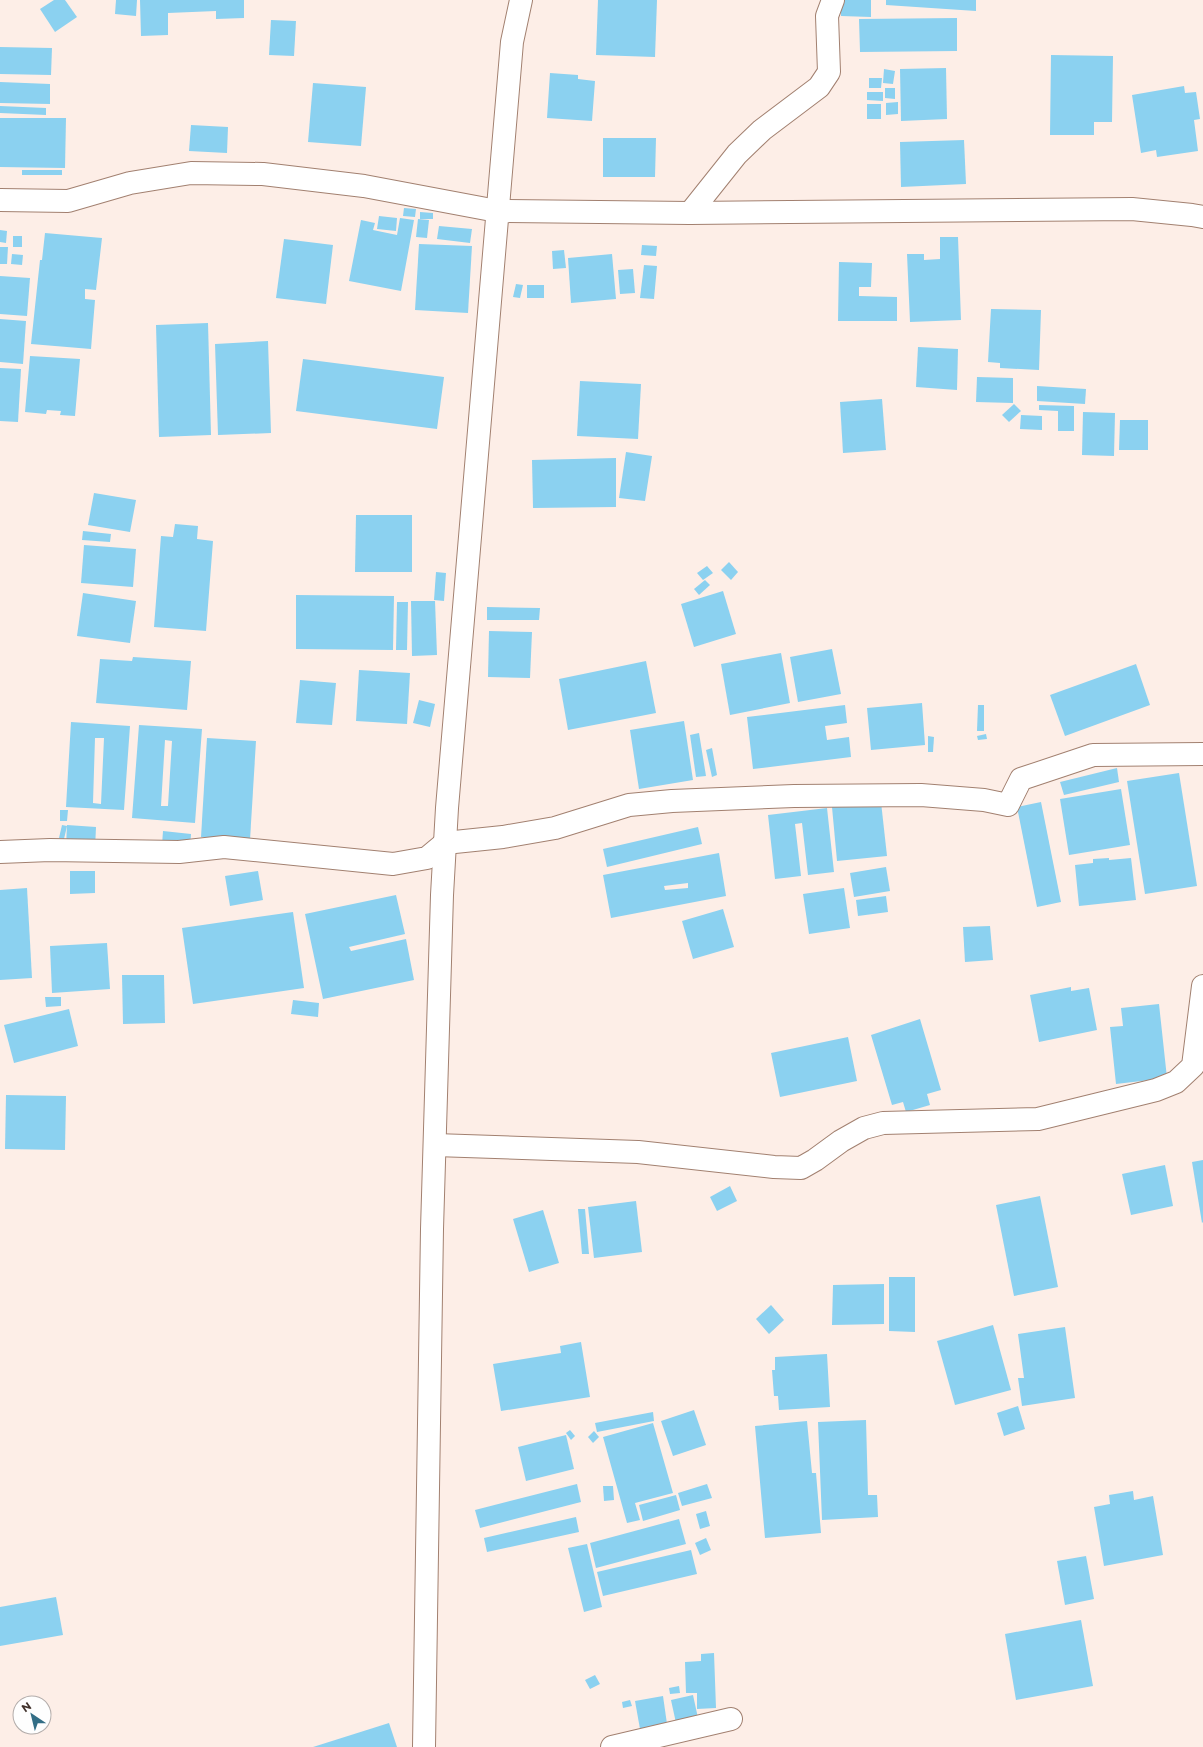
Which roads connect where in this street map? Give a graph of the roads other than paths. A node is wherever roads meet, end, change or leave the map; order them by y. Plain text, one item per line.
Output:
1 (521, 0) edge
2 (833, 0) edge
3 (0, 200) edge
4 (497, 211) junction
5 (690, 213) junction
6 (1203, 217) edge
7 (1203, 754) edge
8 (445, 843) junction
9 (0, 852) edge
10 (1203, 986) edge
11 (435, 1145) junction
12 (731, 1719) dead end
13 (424, 1747) edge
14 (612, 1747) edge

1 - 4 street
2 - 5 street
3 - 4 street
4 - 5 street
4 - 8 street
5 - 6 street
7 - 8 street
8 - 9 street
8 - 11 street
10 - 11 street
11 - 13 street
12 - 14 street

